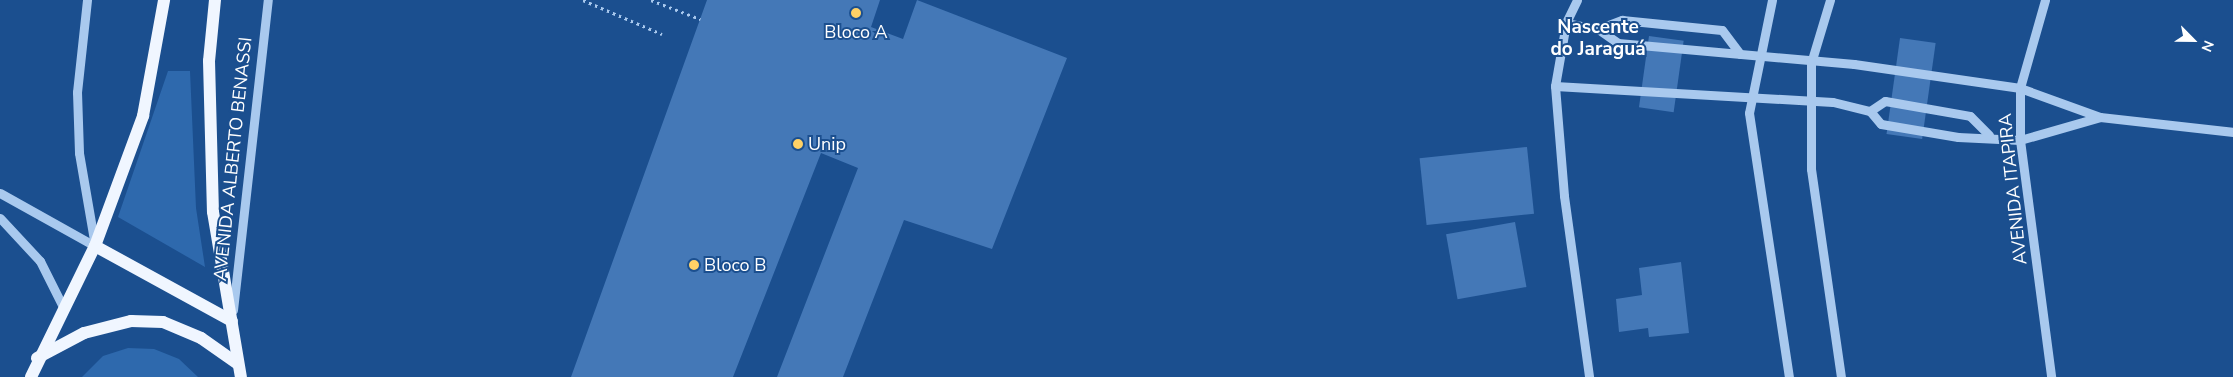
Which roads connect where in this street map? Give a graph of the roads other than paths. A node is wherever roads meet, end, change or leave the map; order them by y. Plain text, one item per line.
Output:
1 (87, 0) edge
2 (164, 0) edge
3 (215, 0) edge
4 (268, 0) edge
5 (1577, 0) edge
6 (1772, 0) edge
7 (1830, 0) edge
8 (2044, 0) edge
9 (1566, 23) junction
10 (1598, 29) junction
11 (1740, 54) junction
12 (1758, 56) junction
13 (1810, 63) junction
14 (1555, 86) junction
15 (2020, 88) junction
16 (1752, 97) junction
17 (1811, 100) junction
18 (1870, 111) junction
19 (2100, 117) junction
20 (2233, 132) edge
21 (1989, 135) junction
22 (2020, 140) junction
23 (0, 193) edge
24 (0, 218) edge
25 (95, 246) junction
26 (63, 307) junction
27 (232, 321) junction
28 (37, 358) junction
29 (240, 371) edge
30 (32, 377) edge
31 (1590, 377) edge
32 (1789, 377) edge
33 (1841, 377) edge
34 (2052, 377) edge

1 - 25 street
2 - 25 main road
3 - 27 main road
4 - 27 street, AVENIDA ALBERTO BENASSI
5 - 9 street
6 - 12 street
7 - 13 street
8 - 15 street, AVENIDA ITAPIRA
9 - 10 street
9 - 14 street
10 - 11 street
10 - 11 street
11 - 12 street
12 - 13 street
12 - 16 street
13 - 15 street
13 - 17 street
14 - 16 street
14 - 31 street
15 - 19 street
15 - 22 street, AVENIDA ITAPIRA
16 - 17 street
16 - 32 street
17 - 18 street
17 - 33 street
18 - 21 street
18 - 21 street
19 - 20 street
19 - 22 street
21 - 22 street
22 - 34 street, AVENIDA ITAPIRA
23 - 25 street
24 - 26 street
25 - 26 main road
25 - 27 main road
26 - 28 main road
27 - 29 main road
28 - 29 main road
28 - 30 main road

